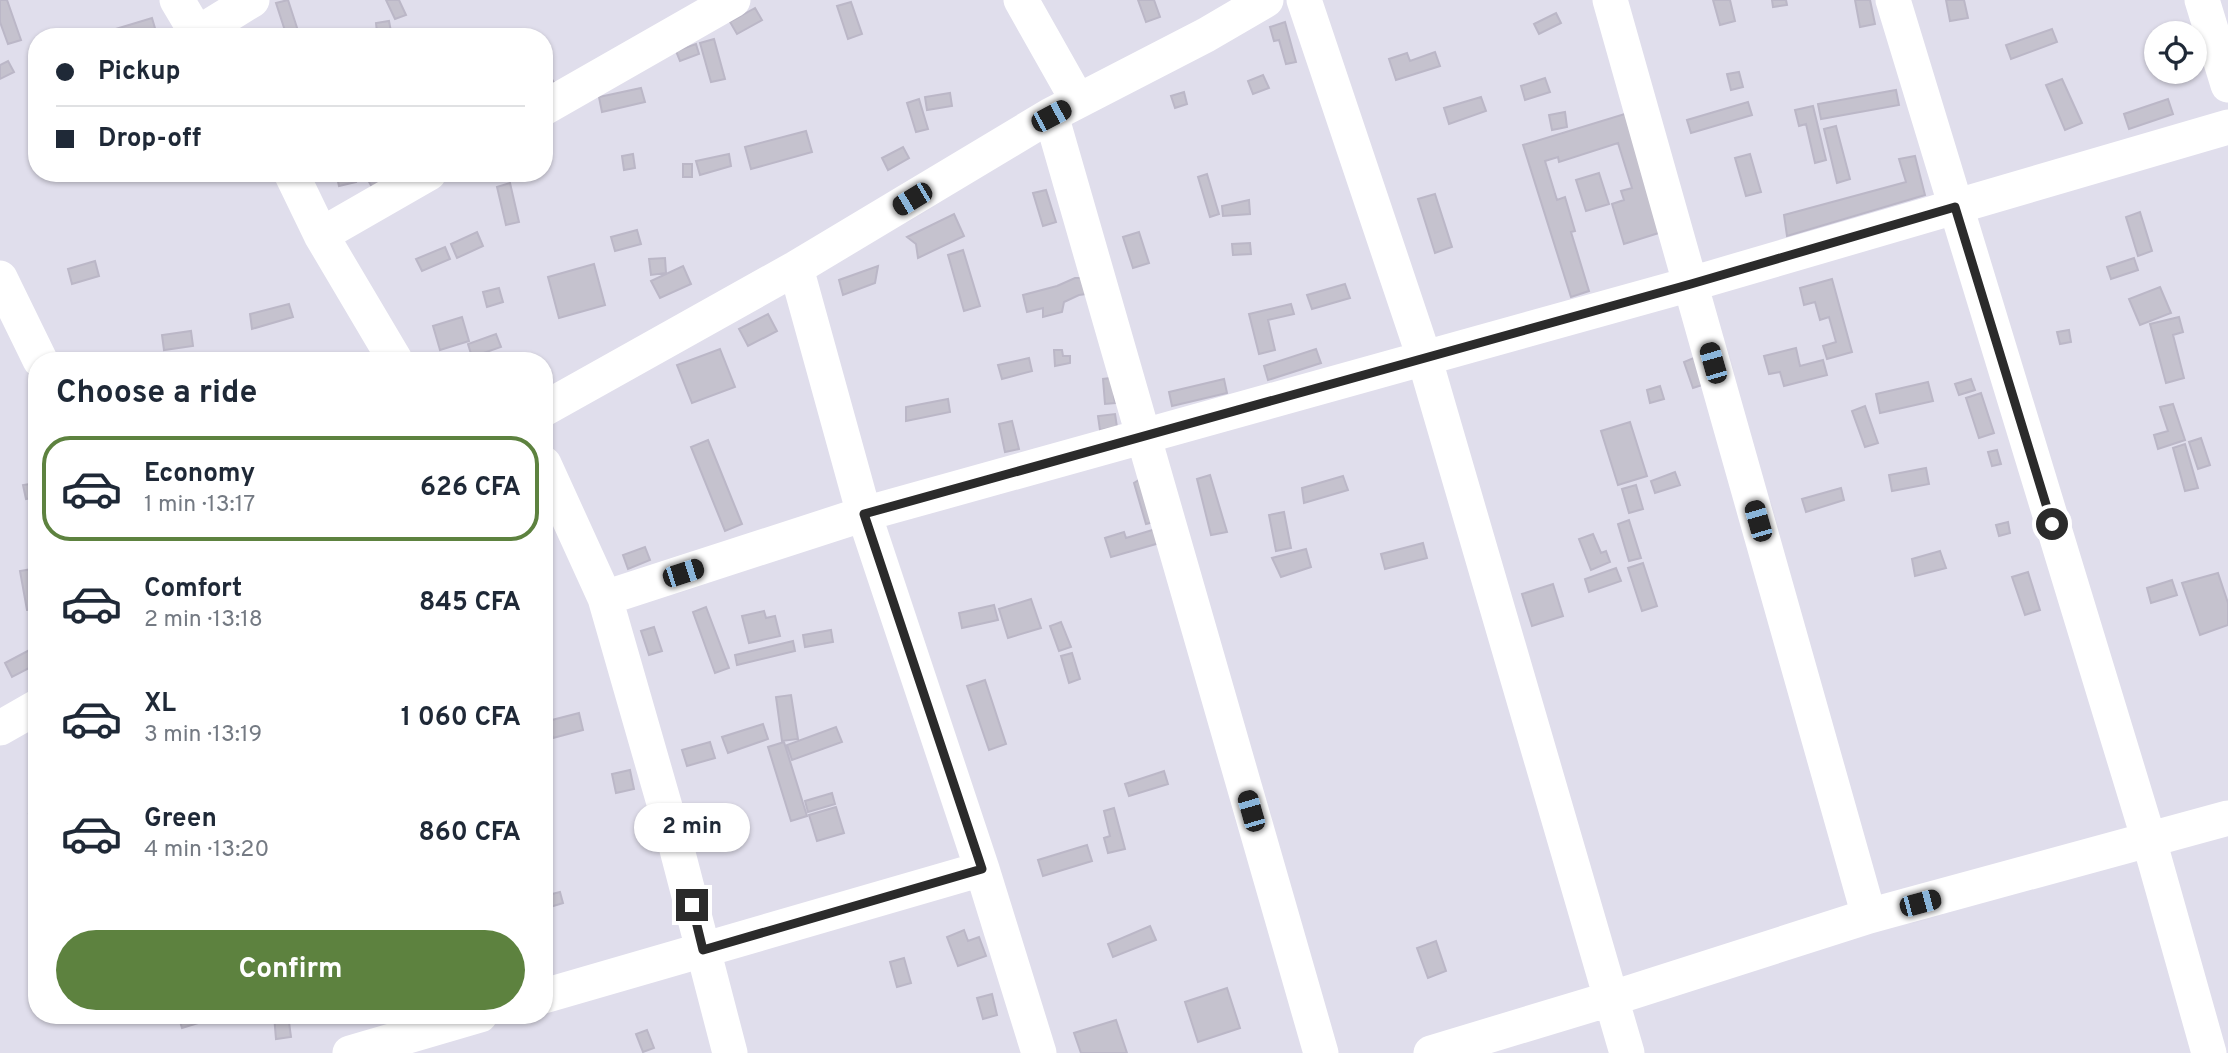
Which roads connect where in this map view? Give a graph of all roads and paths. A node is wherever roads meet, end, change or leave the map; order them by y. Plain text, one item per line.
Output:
1 (177, 0) edge
2 (252, 0) edge
3 (733, 0) edge
4 (1021, 0) edge
5 (1266, 0) edge
6 (1304, 0) edge
7 (1610, 0) edge
8 (1892, 0) edge
9 (2202, 0) edge
10 (193, 28) edge
11 (210, 28) edge
12 (2228, 85) edge
13 (553, 102) edge
14 (1065, 108) junction
15 (2228, 127) edge
16 (295, 182) edge
17 (413, 182) edge
18 (1955, 207) junction
19 (321, 235) junction
20 (796, 268) junction
21 (0, 278) edge
22 (1691, 284) junction
23 (36, 352) edge
24 (390, 352) edge
25 (1424, 357) junction
26 (553, 404) edge
27 (1143, 435) junction
28 (553, 483) edge
29 (864, 514) junction
30 (606, 598) junction
31 (28, 712) edge
32 (0, 728) edge
33 (2228, 818) edge
34 (2149, 840) junction
35 (982, 869) junction
36 (1869, 916) junction
37 (703, 950) junction
38 (553, 993) edge
39 (1613, 998) junction
40 (449, 1024) edge
41 (350, 1053) edge
42 (730, 1053) edge
43 (1039, 1053) edge
44 (1321, 1053) edge
45 (1431, 1053) edge
46 (1627, 1053) edge
47 (2209, 1053) edge

1 - 10 street
2 - 11 street
3 - 13 street
4 - 14 street
5 - 14 street
6 - 25 street
7 - 22 street
8 - 18 street
9 - 12 street
14 - 20 street
14 - 27 street
15 - 18 street
16 - 19 street
17 - 19 street
18 - 22 street
18 - 34 street
19 - 24 street
20 - 26 street
20 - 29 street
21 - 23 street
22 - 25 street
22 - 36 street
25 - 27 street
25 - 39 street
27 - 29 street
27 - 44 street
28 - 30 street
29 - 30 street
29 - 35 street
30 - 37 street
31 - 32 street
33 - 34 street
34 - 36 street
34 - 47 street
35 - 37 street
35 - 43 street
36 - 39 street
37 - 38 street
37 - 42 street
39 - 45 street
39 - 46 street
40 - 41 street

